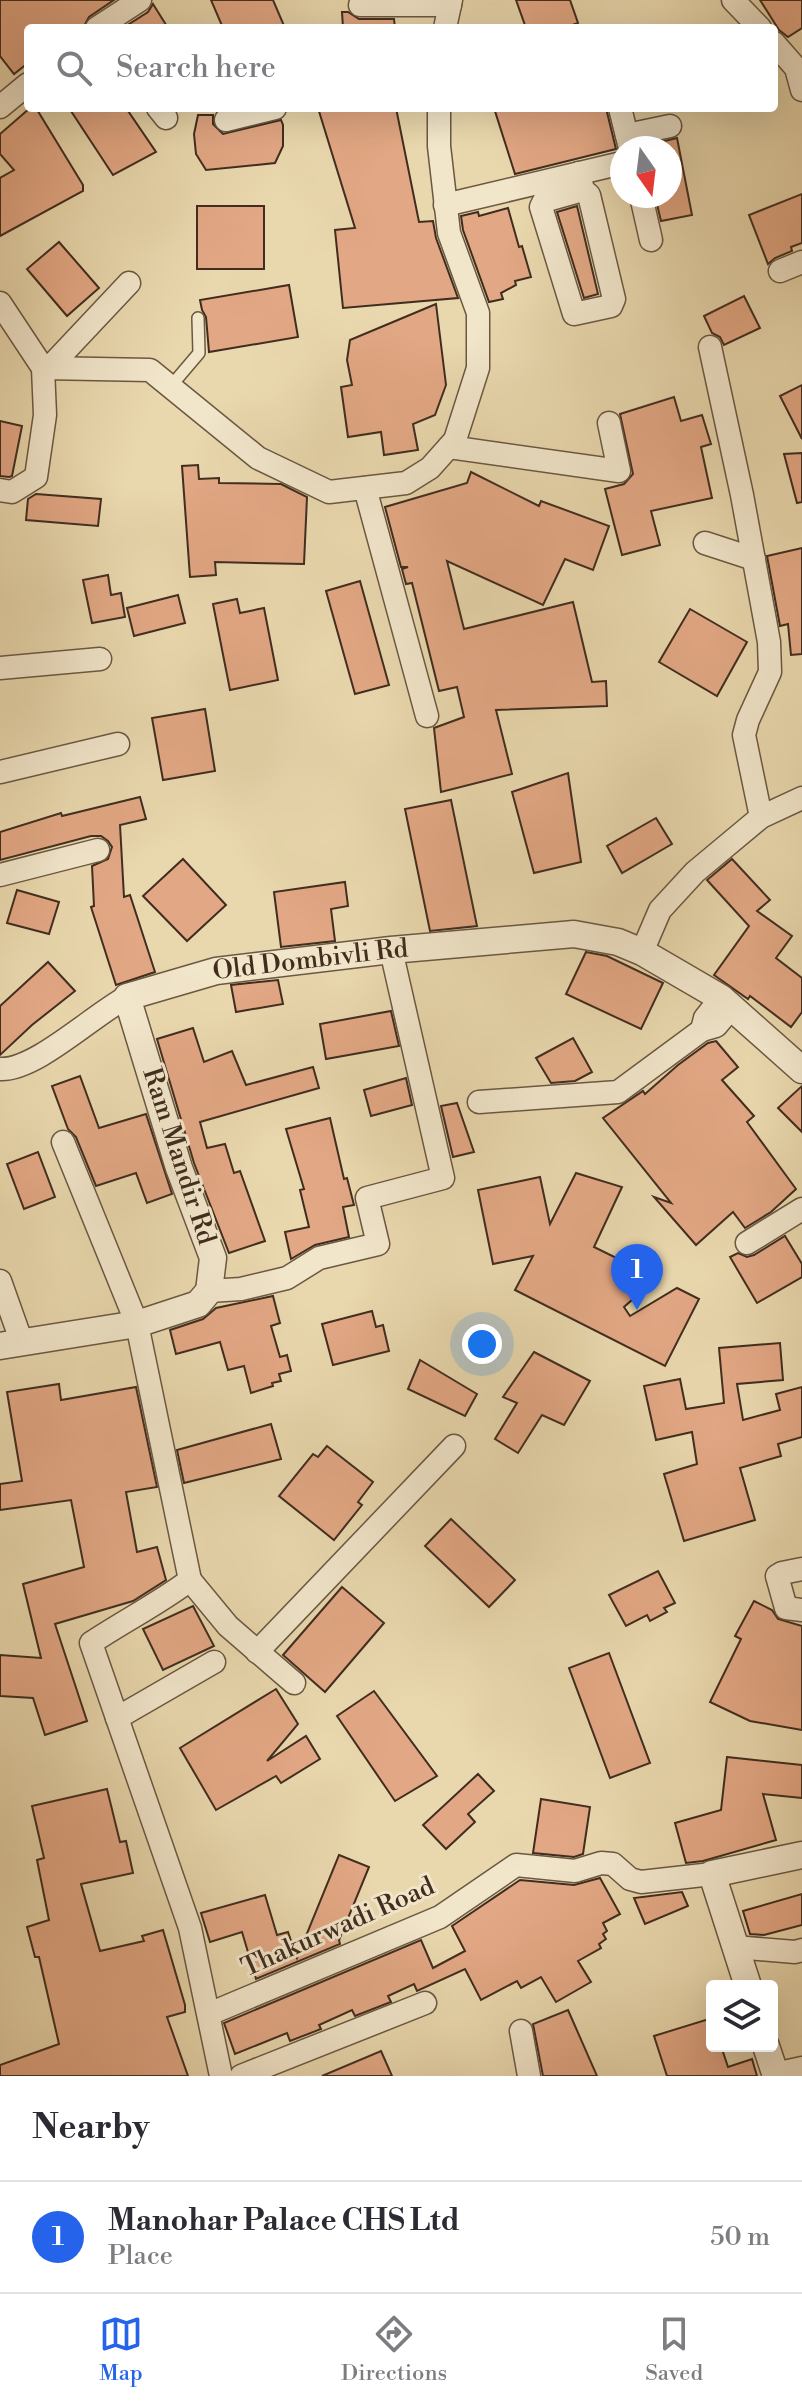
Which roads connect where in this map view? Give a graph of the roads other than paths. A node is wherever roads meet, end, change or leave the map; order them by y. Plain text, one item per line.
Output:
1 (140, 0) edge
2 (733, 0) edge
3 (450, 2) edge
4 (360, 5) dead end
5 (103, 24) edge
6 (446, 24) edge
7 (756, 24) edge
8 (778, 48) edge
9 (24, 87) edge
10 (802, 90) edge
11 (0, 107) edge
12 (259, 112) edge
13 (439, 112) edge
14 (621, 112) edge
15 (226, 120) dead end
16 (670, 126) dead end
17 (627, 136) edge
18 (644, 136) edge
19 (610, 169) edge
20 (581, 182) junction
21 (445, 205) junction
22 (644, 208) edge
23 (651, 240) dead end
24 (802, 262) edge
25 (780, 271) dead end
26 (129, 283) dead end
27 (0, 303) edge
28 (198, 318) dead end
29 (710, 347) dead end
30 (46, 368) junction
31 (171, 386) junction
32 (609, 423) dead end
33 (449, 447) junction
34 (365, 488) junction
35 (0, 490) edge
36 (705, 543) dead end
37 (754, 559) junction
38 (100, 659) dead end
39 (0, 668) edge
40 (427, 716) dead end
41 (118, 744) dead end
42 (0, 772) edge
43 (802, 798) edge
44 (761, 817) junction
45 (98, 850) dead end
46 (0, 875) edge
47 (391, 950) junction
48 (642, 952) junction
49 (127, 997) junction
50 (726, 1003) junction
51 (0, 1069) edge
52 (802, 1070) edge
53 (479, 1102) dead end
54 (63, 1142) dead end
55 (802, 1209) edge
56 (747, 1243) dead end
57 (0, 1281) edge
58 (209, 1291) junction
59 (137, 1324) junction
60 (11, 1344) edge
61 (454, 1446) dead end
62 (802, 1569) edge
63 (190, 1580) junction
64 (802, 1610) edge
65 (257, 1652) junction
66 (214, 1662) dead end
67 (294, 1683) dead end
68 (117, 1718) junction
69 (802, 1855) edge
70 (712, 1874) junction
71 (735, 1947) junction
72 (802, 1950) edge
73 (746, 1980) edge
74 (425, 2003) dead end
75 (209, 2014) junction
76 (521, 2031) dead end
77 (768, 2052) edge
78 (802, 2068) edge
79 (775, 2075) edge
80 (221, 2076) edge
81 (241, 2076) edge
82 (529, 2076) edge

1 - 5 street
2 - 7 street
3 - 4 street
3 - 6 street
8 - 10 street
9 - 11 street
12 - 15 street
13 - 21 street
14 - 17 street
16 - 18 street
19 - 20 street
20 - 20 street
20 - 21 street
21 - 33 street
22 - 23 street
24 - 25 street
26 - 30 street
27 - 30 street
28 - 31 lane
29 - 37 street
30 - 31 street
30 - 35 street
31 - 34 street
32 - 33 street
33 - 34 street
34 - 40 street
36 - 37 street
37 - 44 street
38 - 39 street
41 - 42 street
43 - 44 street
44 - 48 street
45 - 46 street
47 - 48 street, Old Dombivli Rd
47 - 49 street, Old Dombivli Rd
47 - 58 street
48 - 50 street, Old Dombivli Rd
49 - 51 street, Old Dombivli Rd
49 - 58 street, Ram Mandir Rd
50 - 52 street, Old Dombivli Rd
50 - 53 street
54 - 59 street
55 - 56 street
57 - 60 street
58 - 59 street
59 - 60 street
59 - 63 street
61 - 65 street
62 - 64 street
63 - 65 street
63 - 68 street
65 - 67 street
66 - 68 street
68 - 75 street
69 - 70 street
70 - 71 street
70 - 75 street, Thakurwadi Road
71 - 72 street
71 - 73 street
74 - 81 street
75 - 80 street
76 - 82 street
77 - 79 street
78 - 79 street

